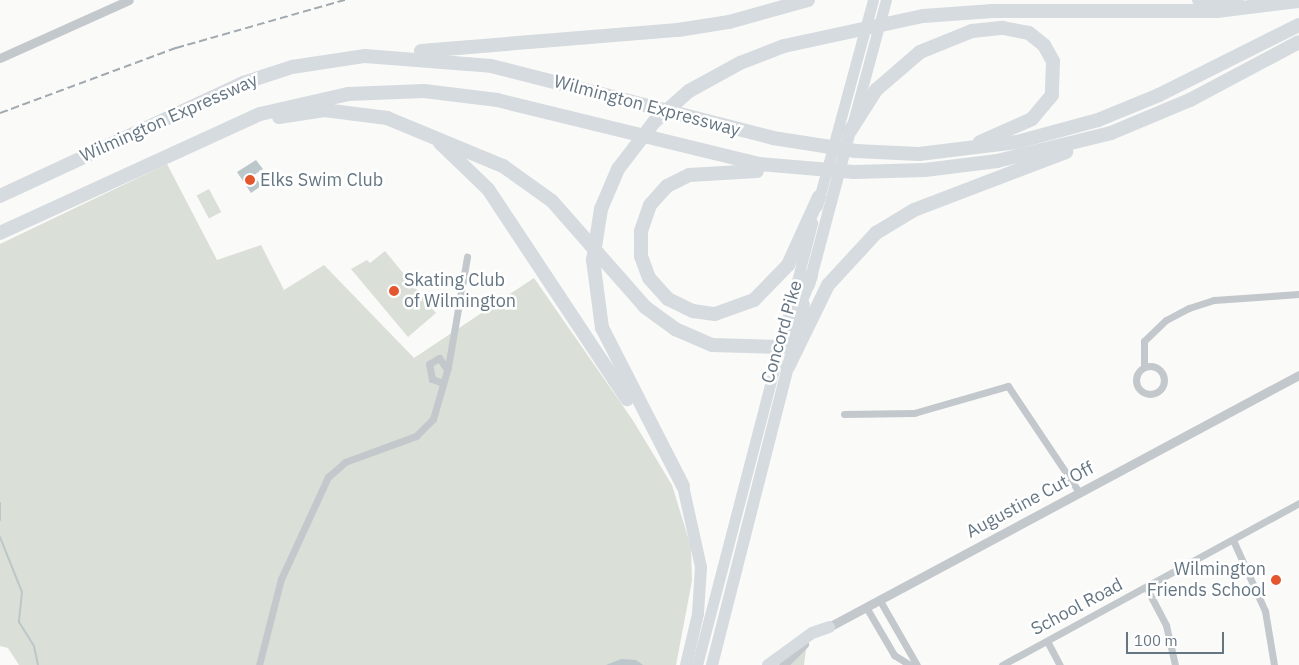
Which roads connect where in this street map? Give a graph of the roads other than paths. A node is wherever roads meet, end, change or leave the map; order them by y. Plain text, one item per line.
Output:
1 (129, 0) edge
2 (808, 0) edge
3 (874, 0) edge
4 (881, 0) edge
5 (886, 0) edge
6 (1199, 0) edge
7 (1275, 0) edge
8 (1299, 1) edge
9 (1299, 25) edge
10 (1299, 42) edge
11 (873, 47) junction
12 (365, 56) junction
13 (0, 58) edge
14 (844, 130) junction
15 (1111, 134) junction
16 (432, 136) junction
17 (865, 152) junction
18 (160, 157) junction
19 (901, 170) junction
20 (0, 196) edge
21 (826, 198) junction
22 (0, 234) edge
23 (467, 257) dead end
24 (811, 276) junction
25 (1299, 294) edge
26 (778, 348) junction
27 (1144, 367) junction
28 (788, 368) junction
29 (448, 369) junction
30 (1299, 375) edge
31 (443, 383) junction
32 (844, 414) dead end
33 (683, 486) junction
34 (1079, 492) junction
35 (1299, 504) edge
36 (1233, 540) junction
37 (1146, 587) junction
38 (880, 599) junction
39 (866, 607) junction
40 (829, 627) junction
41 (1047, 640) junction
42 (702, 648) junction
43 (712, 661) edge
44 (259, 665) edge
45 (686, 665) edge
46 (697, 665) edge
47 (724, 665) edge
48 (768, 665) edge
49 (783, 665) edge
50 (910, 665) edge
51 (917, 665) edge
52 (1002, 665) edge
53 (1060, 665) edge
54 (1175, 665) edge
55 (1274, 665) edge

1 - 13 street
2 - 12 highway
3 - 14 main road, Concord Pike
4 - 11 main road
5 - 11 main road, Concord Pike
6 - 7 highway
8 - 33 highway
9 - 17 highway, Wilmington Expressway
10 - 15 highway, Wilmington Expressway
11 - 14 main road, Concord Pike
12 - 17 highway, Wilmington Expressway
12 - 20 highway, Wilmington Expressway
14 - 17 highway
14 - 21 highway, Concord Pike
15 - 19 highway, Wilmington Expressway
15 - 28 highway
16 - 18 highway
16 - 26 highway
16 - 33 highway
18 - 19 highway, Wilmington Expressway
18 - 22 highway, Wilmington Expressway
19 - 21 highway
21 - 24 highway, Concord Pike
21 - 26 main road, Concord Pike
23 - 29 street
24 - 26 highway
24 - 28 highway, Concord Pike
25 - 27 street
26 - 42 main road, Concord Pike
27 - 27 street
28 - 43 highway, Concord Pike
29 - 31 street
29 - 31 street
30 - 34 street, Augustine Cut Off
31 - 44 street
32 - 34 street
33 - 45 highway
34 - 38 street, Augustine Cut Off
35 - 36 street, School Road
36 - 37 street, School Road
36 - 55 street
37 - 41 street, School Road
37 - 54 street
38 - 39 street, Augustine Cut Off
38 - 51 street
39 - 40 street, Augustine Cut Off
39 - 50 street
40 - 48 highway
40 - 49 street, Augustine Cut Off
41 - 52 street, School Road
41 - 53 street
42 - 43 main road
42 - 46 main road, Concord Pike
43 - 47 highway

